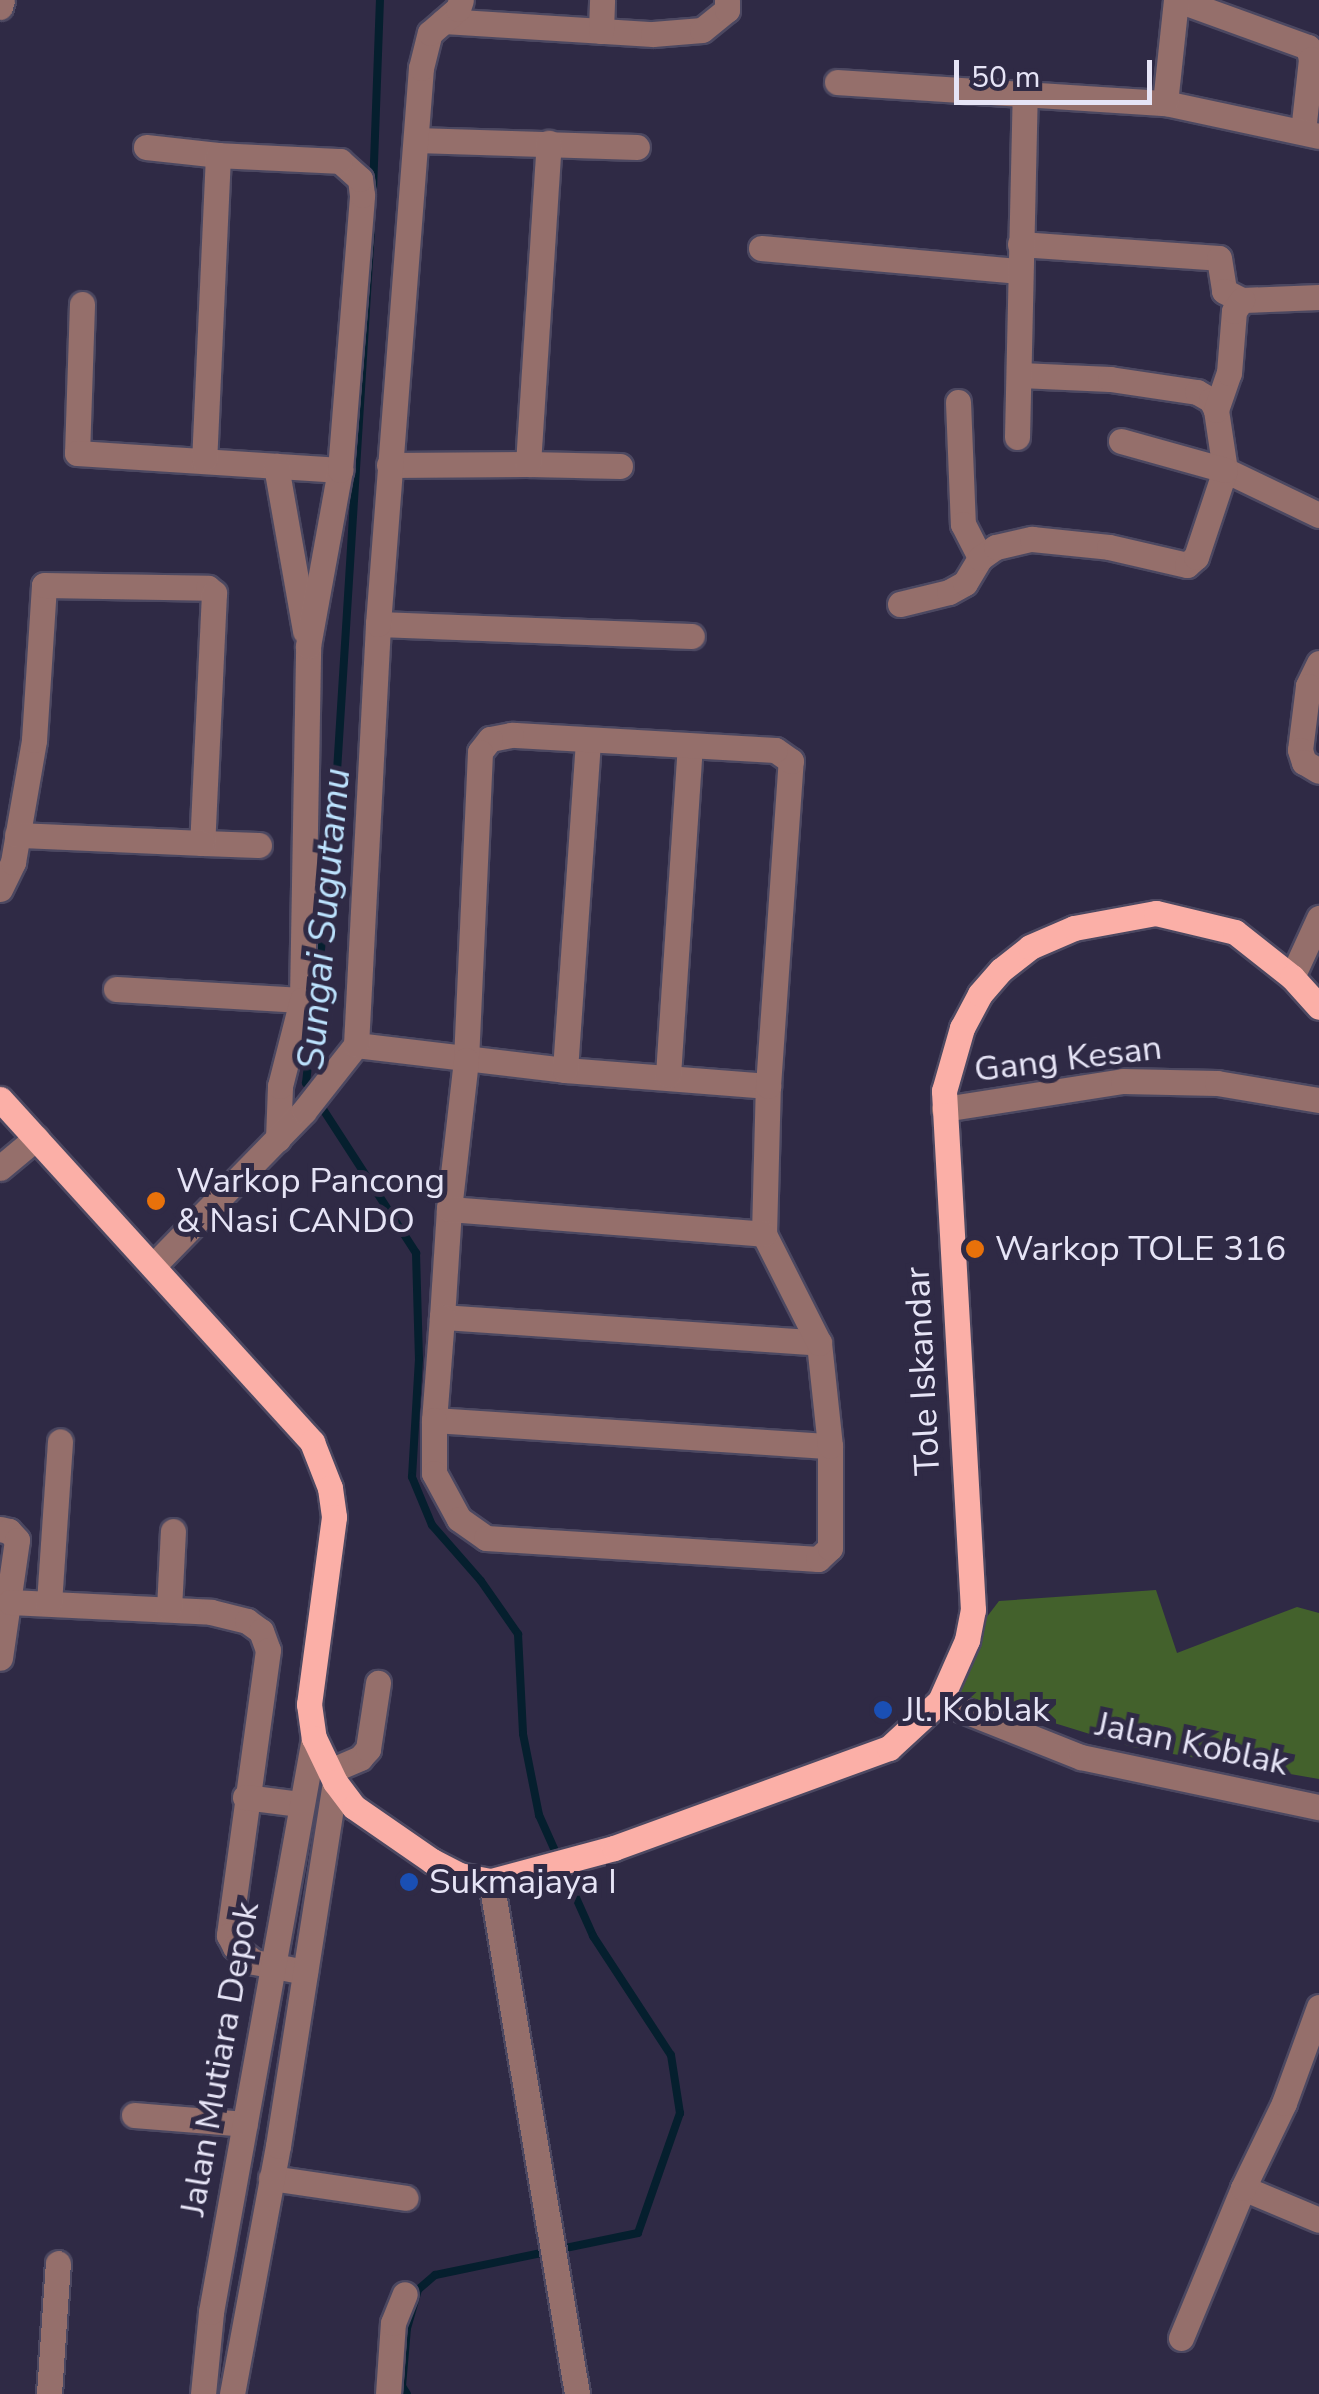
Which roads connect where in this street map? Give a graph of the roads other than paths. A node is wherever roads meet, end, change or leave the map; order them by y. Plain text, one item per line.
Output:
1 (461, 0) edge
2 (602, 0) edge
3 (1177, 0) edge
4 (731, 4) edge
5 (444, 21) junction
6 (601, 31) junction
7 (837, 82) dead end
8 (1025, 95) junction
9 (1165, 104) junction
10 (1311, 134) edge
11 (416, 140) junction
12 (549, 143) junction
13 (146, 147) dead end
14 (637, 147) dead end
15 (218, 155) junction
16 (761, 248) dead end
17 (1020, 257) junction
18 (1319, 297) edge
19 (1242, 300) junction
20 (82, 304) dead end
21 (1020, 376) junction
22 (958, 402) dead end
23 (1216, 410) junction
24 (1017, 437) dead end
25 (1121, 441) dead end
26 (204, 460) junction
27 (528, 464) junction
28 (389, 465) junction
29 (276, 466) junction
30 (620, 466) dead end
31 (340, 470) junction
32 (1225, 470) junction
33 (1319, 515) edge
34 (980, 558) junction
35 (900, 604) dead end
36 (378, 624) junction
37 (692, 636) dead end
38 (308, 646) junction
39 (1319, 663) edge
40 (588, 741) junction
41 (690, 746) junction
42 (1319, 771) edge
43 (18, 835) junction
44 (202, 843) junction
45 (259, 845) dead end
46 (0, 888) edge
47 (1319, 918) edge
48 (1292, 977) junction
49 (116, 989) dead end
50 (302, 1000) junction
51 (1319, 1007) edge
52 (352, 1052) junction
53 (466, 1060) junction
54 (565, 1070) junction
55 (668, 1075) junction
56 (768, 1086) junction
57 (0, 1099) edge
58 (1319, 1100) edge
59 (944, 1110) junction
60 (36, 1138) junction
61 (278, 1139) junction
62 (0, 1168) edge
63 (449, 1209) junction
64 (764, 1234) junction
65 (153, 1266) junction
66 (442, 1318) junction
67 (819, 1343) junction
68 (434, 1420) junction
69 (60, 1441) dead end
70 (830, 1446) junction
71 (0, 1529) edge
72 (173, 1532) dead end
73 (10, 1602) junction
74 (50, 1604) junction
75 (169, 1609) junction
76 (0, 1658) edge
77 (378, 1683) dead end
78 (940, 1701) junction
79 (314, 1738) junction
80 (333, 1777) junction
81 (245, 1797) junction
82 (300, 1804) junction
83 (1319, 1808) edge
84 (491, 1881) junction
85 (274, 1968) junction
86 (305, 1972) junction
87 (1319, 2007) edge
88 (134, 2115) dead end
89 (245, 2124) junction
90 (271, 2178) junction
91 (1243, 2188) junction
92 (406, 2198) dead end
93 (1319, 2220) edge
94 (58, 2263) dead end
95 (404, 2294) dead end
96 (1181, 2338) dead end
97 (48, 2394) edge
98 (203, 2394) edge
99 (232, 2394) edge
100 (388, 2394) edge
101 (577, 2394) edge

1 - 5 street
2 - 6 street
3 - 9 street
3 - 10 street
4 - 6 street
5 - 6 street
5 - 11 street
7 - 8 street
8 - 9 street
8 - 17 street
9 - 10 street
11 - 12 street
11 - 28 street
12 - 14 street
12 - 27 street
13 - 15 street
15 - 26 street
15 - 31 street
16 - 17 street
17 - 19 street
17 - 21 street
18 - 19 street
19 - 23 street
20 - 26 street
21 - 23 street
21 - 24 street
22 - 34 street
23 - 32 street
25 - 32 street
26 - 29 street
27 - 28 street
27 - 30 street
28 - 36 street
29 - 31 street
29 - 38 street
31 - 38 street
32 - 33 street
32 - 34 street
34 - 35 street
36 - 37 street
36 - 52 street
38 - 50 street
39 - 42 street
40 - 41 street
40 - 53 street
40 - 54 street
41 - 55 street
41 - 56 street
43 - 44 street
43 - 44 street
43 - 46 street
44 - 45 street
47 - 48 street
48 - 51 main road, Tole Iskandar
48 - 59 main road, Tole Iskandar
49 - 50 street
50 - 61 street
52 - 53 street
52 - 61 street
53 - 54 street
53 - 63 street
54 - 55 street
55 - 56 street
56 - 64 street
57 - 60 main road
58 - 59 street, Gang Kesan
59 - 78 main road, Tole Iskandar
60 - 62 street
60 - 65 main road
61 - 65 street
63 - 64 street
63 - 66 street
64 - 67 street
65 - 79 main road
66 - 67 street
66 - 68 street
67 - 70 street
68 - 70 street
68 - 70 street
69 - 74 street
71 - 73 street
72 - 75 street
73 - 74 street
73 - 76 street
74 - 75 street
75 - 81 street
77 - 80 street
78 - 83 street, Jalan Koblak
78 - 84 main road, Tole Iskandar
79 - 80 main road
79 - 82 street, Jalan Mutiara Depok
80 - 84 main road
80 - 86 street, Jalan Mutiara Depok
81 - 82 street
81 - 85 street
82 - 85 street, Jalan Mutiara Depok
84 - 101 street
85 - 86 street
85 - 89 street, Jalan Mutiara Depok
86 - 90 street, Jalan Mutiara Depok
87 - 91 street
88 - 89 street
89 - 98 street, Jalan Mutiara Depok
90 - 92 street
90 - 99 street, Jalan Mutiara Depok
91 - 93 street
91 - 96 street
94 - 97 street
95 - 100 street

